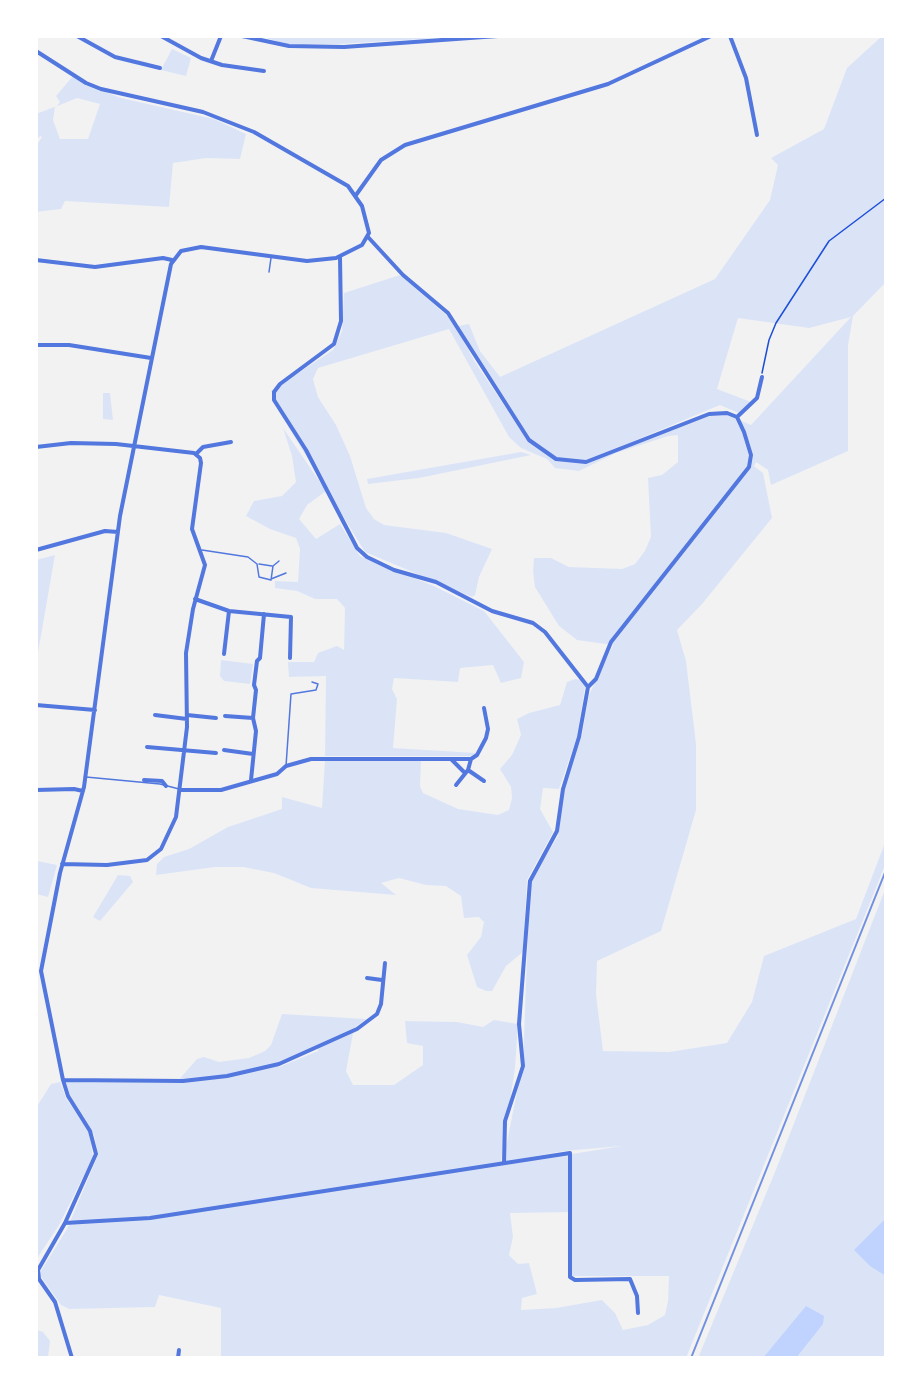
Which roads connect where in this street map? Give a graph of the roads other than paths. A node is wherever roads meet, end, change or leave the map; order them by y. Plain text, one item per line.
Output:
1 (77, 36) edge
2 (161, 36) edge
3 (221, 36) edge
4 (242, 36) edge
5 (498, 36) edge
6 (711, 36) edge
7 (730, 36) edge
8 (36, 51) edge
9 (211, 61) junction
10 (160, 68) dead end
11 (264, 71) dead end
12 (757, 135) dead end
13 (356, 195) junction
14 (368, 237) junction
15 (271, 256) junction
16 (340, 257) junction
17 (36, 260) edge
18 (172, 260) junction
19 (269, 272) dead end
20 (36, 345) edge
21 (151, 358) junction
22 (762, 377) road end
23 (737, 417) junction
24 (231, 442) dead end
25 (133, 446) junction
26 (36, 447) edge
27 (196, 454) junction
28 (118, 532) junction
29 (36, 550) edge
30 (201, 550) junction
31 (279, 561) dead end
32 (257, 564) junction
33 (273, 566) junction
34 (286, 573) dead end
35 (270, 580) junction
36 (195, 600) junction
37 (229, 611) junction
38 (264, 614) junction
39 (224, 654) dead end
40 (290, 658) dead end
41 (312, 682) dead end
42 (588, 687) junction
43 (36, 705) edge
44 (484, 708) dead end
45 (94, 710) junction
46 (155, 715) dead end
47 (225, 716) dead end
48 (187, 717) junction
49 (216, 718) dead end
50 (253, 718) junction
51 (147, 747) dead end
52 (224, 750) dead end
53 (185, 751) junction
54 (216, 753) dead end
55 (253, 754) junction
56 (450, 758) junction
57 (471, 759) junction
58 (286, 766) junction
59 (466, 771) junction
60 (85, 777) junction
61 (144, 780) dead end
62 (251, 780) junction
63 (484, 781) dead end
64 (456, 785) dead end
65 (166, 786) junction
66 (36, 790) edge
67 (181, 790) junction
68 (83, 791) junction
69 (62, 864) junction
70 (385, 963) dead end
71 (367, 978) dead end
72 (38, 979) edge
73 (382, 980) junction
74 (63, 1080) junction
75 (504, 1163) junction
76 (65, 1223) junction
77 (638, 1313) dead end
78 (178, 1350) dead end
79 (72, 1358) edge
80 (178, 1358) edge

1 - 10 street
2 - 9 street
3 - 9 street
4 - 5 street
6 - 13 street
7 - 12 street
8 - 13 street
9 - 11 street
13 - 14 street
14 - 16 street
14 - 23 street
15 - 16 street
15 - 18 street
15 - 19 lane
16 - 42 street
17 - 18 street
18 - 21 street
20 - 21 street
21 - 25 street
22 - 23 street
23 - 42 street
24 - 27 street
25 - 26 street
25 - 27 street
25 - 28 street
27 - 30 street
28 - 29 street
28 - 45 street
30 - 32 lane
30 - 36 street
31 - 33 lane
32 - 33 lane
32 - 35 lane
33 - 35 lane
34 - 35 lane
36 - 37 street
36 - 48 street
37 - 38 street
37 - 39 street
38 - 40 street
38 - 50 street
41 - 58 lane
42 - 75 street
43 - 45 street
44 - 57 street
45 - 60 street
46 - 48 street
47 - 50 street
48 - 49 street
48 - 53 street
50 - 55 street
51 - 53 street
52 - 55 street
53 - 54 street
53 - 67 street
55 - 62 street
56 - 57 street
56 - 58 street
56 - 59 street
57 - 59 street
58 - 62 street
59 - 63 street
59 - 64 street
60 - 65 lane
60 - 68 street
61 - 65 street
62 - 67 street
65 - 67 lane
66 - 68 street
67 - 69 street
68 - 69 street
69 - 72 street
70 - 73 street
71 - 73 street
72 - 74 street
73 - 74 street
74 - 76 street
75 - 76 street
75 - 77 street
76 - 79 street
78 - 80 street

